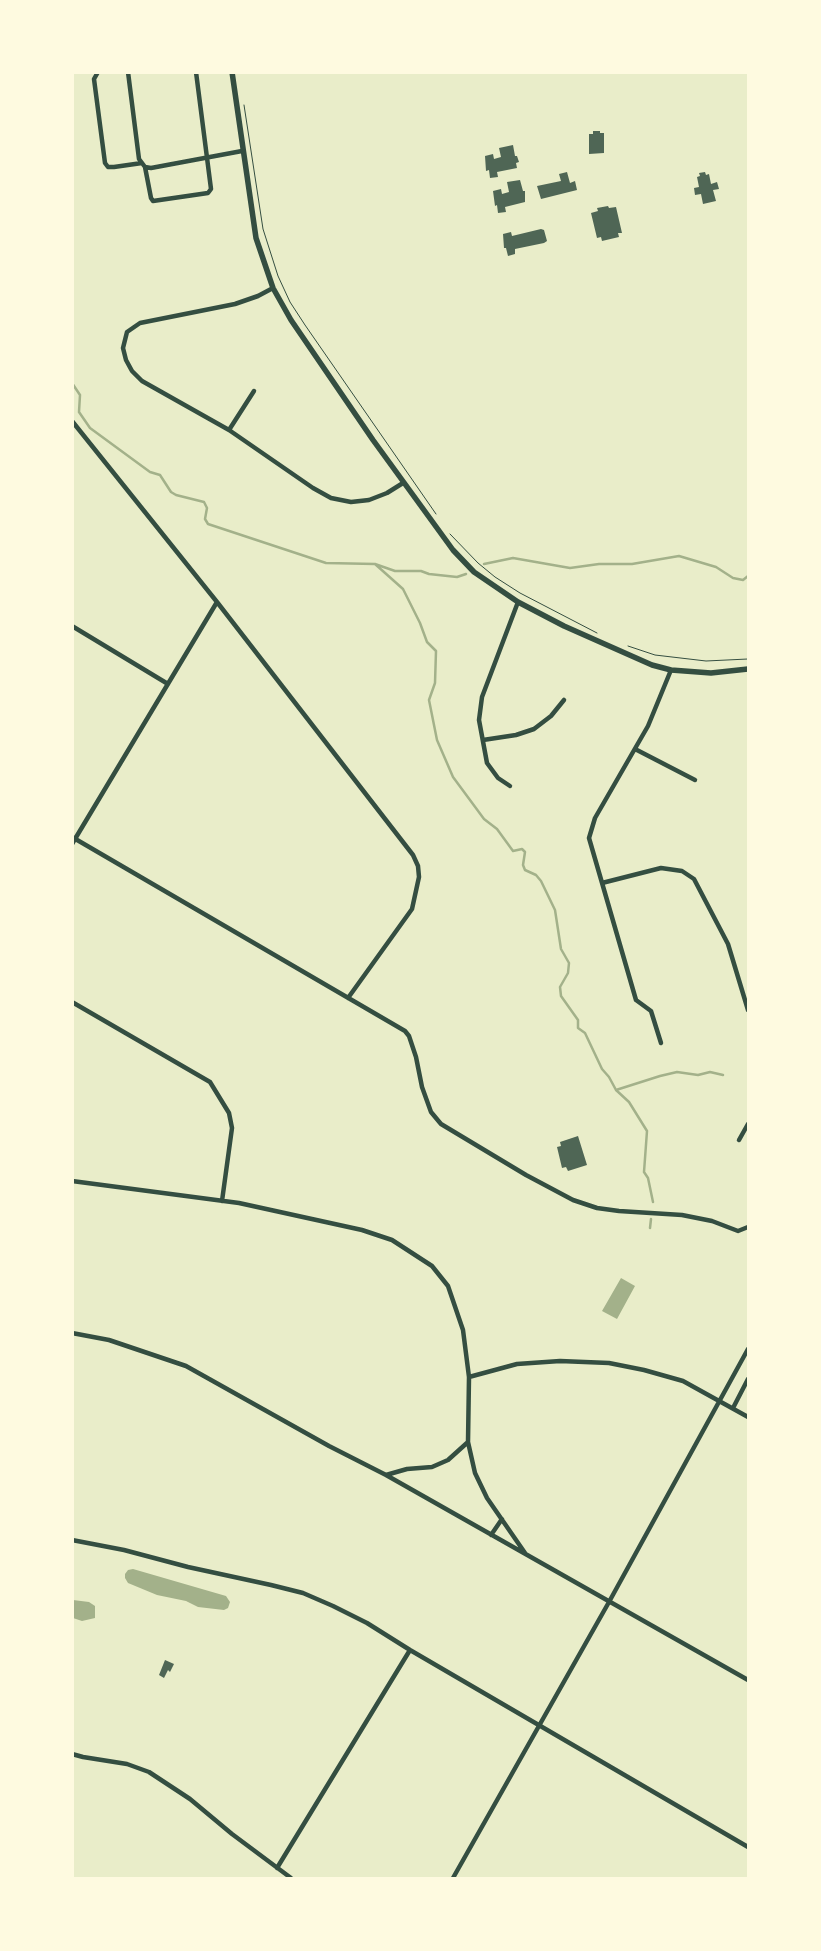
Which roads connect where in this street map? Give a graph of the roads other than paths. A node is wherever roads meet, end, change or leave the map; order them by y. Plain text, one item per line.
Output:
1 (98, 72) edge
2 (128, 72) edge
3 (196, 72) edge
4 (232, 72) edge
5 (242, 151) junction
6 (207, 158) junction
7 (144, 165) junction
8 (273, 288) junction
9 (254, 391) dead end
10 (72, 422) edge
11 (229, 430) junction
12 (403, 483) junction
13 (217, 602) junction
14 (518, 602) junction
15 (72, 626) edge
16 (748, 669) edge
17 (671, 670) junction
18 (168, 684) junction
19 (564, 700) dead end
20 (483, 740) junction
21 (635, 749) junction
22 (695, 780) dead end
23 (510, 786) dead end
24 (74, 838) edge
25 (72, 844) edge
26 (602, 883) junction
27 (348, 998) junction
28 (72, 1002) edge
29 (748, 1010) edge
30 (661, 1043) dead end
31 (748, 1124) edge
32 (739, 1140) dead end
33 (72, 1181) edge
34 (222, 1201) junction
35 (748, 1227) edge
36 (72, 1333) edge
37 (748, 1349) edge
38 (469, 1377) junction
39 (748, 1379) edge
40 (720, 1400) junction
41 (733, 1408) junction
42 (748, 1416) edge
43 (468, 1442) junction
44 (386, 1475) junction
45 (502, 1519) junction
46 (491, 1535) junction
47 (72, 1540) edge
48 (525, 1554) junction
49 (609, 1602) junction
50 (410, 1650) junction
51 (748, 1680) edge
52 (539, 1725) junction
53 (72, 1754) edge
54 (748, 1847) edge
55 (277, 1868) junction
56 (291, 1878) edge
57 (453, 1878) edge

1 - 7 street
2 - 7 street
3 - 6 street
4 - 5 street
5 - 6 street
5 - 8 street
6 - 7 street
6 - 7 street
8 - 11 street
8 - 12 street
9 - 11 street
10 - 13 street
11 - 12 street
12 - 14 street
13 - 18 street
13 - 27 street
14 - 17 street
14 - 20 street
15 - 18 street
16 - 17 street
17 - 21 street
18 - 24 street
19 - 20 street
20 - 23 street
21 - 22 street
21 - 26 street
24 - 25 street
24 - 27 street
26 - 29 street
26 - 30 street
27 - 35 street
28 - 34 street
31 - 32 street
33 - 34 street
34 - 38 street
36 - 44 street
37 - 40 street
38 - 40 street
38 - 43 street
39 - 41 street
40 - 41 street
40 - 49 street
41 - 42 street
43 - 44 street
43 - 45 street
44 - 46 street
45 - 46 street
45 - 48 street
46 - 48 street
47 - 50 street
48 - 49 street
49 - 51 street
49 - 52 street
50 - 52 street
50 - 55 street
52 - 54 street
52 - 57 street
53 - 55 street
55 - 56 street

